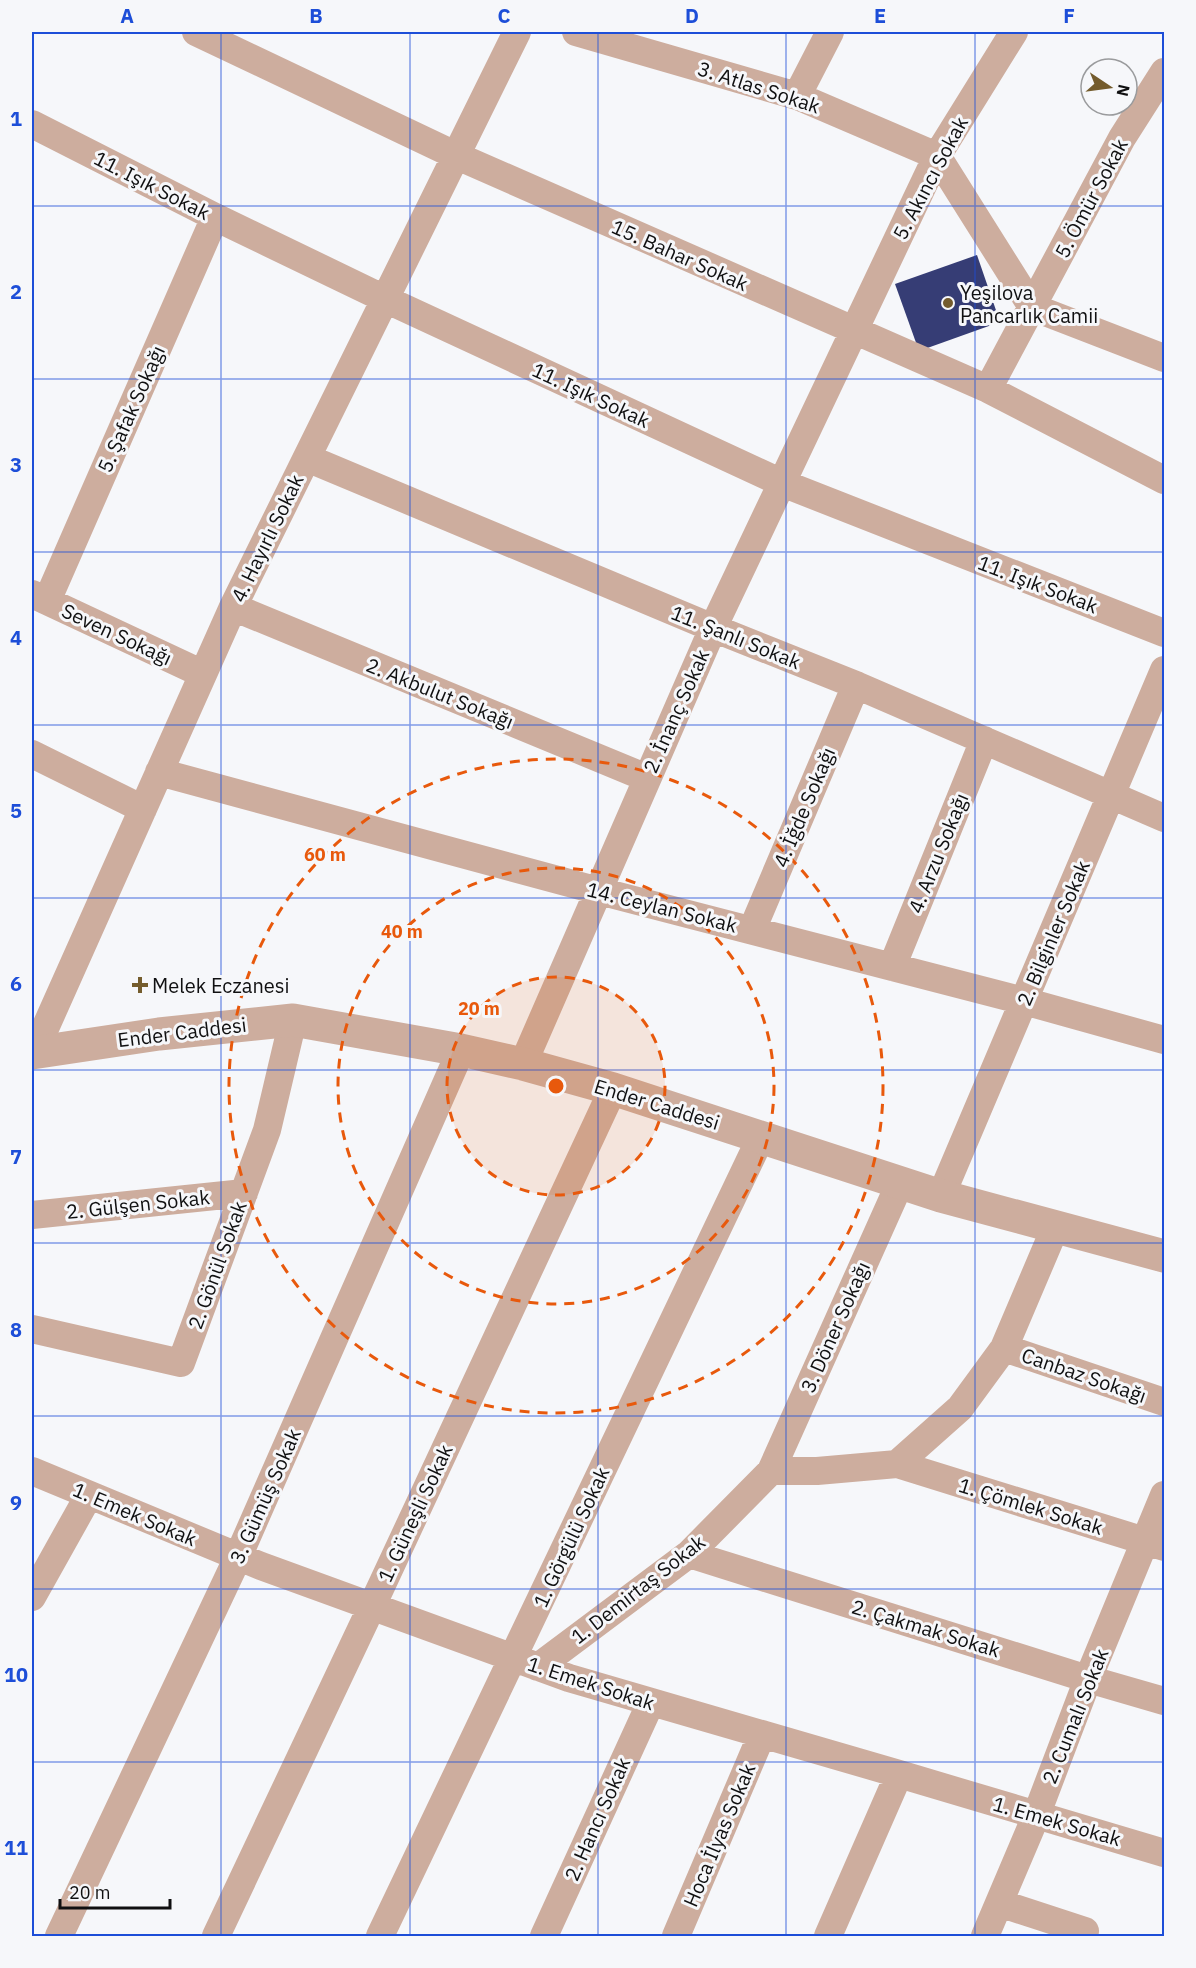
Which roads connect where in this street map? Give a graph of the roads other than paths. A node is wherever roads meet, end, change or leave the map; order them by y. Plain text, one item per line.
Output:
1 (195, 32) edge
2 (517, 32) edge
3 (576, 32) edge
4 (830, 32) edge
5 (1014, 32) edge
6 (1164, 72) edge
7 (797, 96) junction
8 (32, 124) edge
9 (457, 156) junction
10 (937, 156) junction
11 (215, 217) junction
12 (385, 299) junction
13 (1032, 307) junction
14 (854, 330) junction
15 (1163, 354) edge
16 (988, 389) junction
17 (307, 458) junction
18 (1164, 480) edge
19 (782, 483) junction
20 (39, 597) edge
21 (233, 607) junction
22 (713, 628) junction
23 (1164, 633) edge
24 (1164, 670) edge
25 (203, 674) junction
26 (856, 685) junction
27 (984, 740) junction
28 (32, 754) edge
29 (159, 772) junction
30 (647, 778) junction
31 (1112, 795) junction
32 (143, 809) junction
33 (1164, 818) edge
34 (599, 891) junction
35 (752, 930) junction
36 (892, 967) junction
37 (1023, 1001) junction
38 (293, 1020) junction
39 (1164, 1040) edge
40 (461, 1050) junction
41 (33, 1053) edge
42 (523, 1064) junction
43 (613, 1089) junction
44 (761, 1137) junction
45 (900, 1183) junction
46 (244, 1193) junction
47 (941, 1196) junction
48 (32, 1215) edge
49 (1055, 1227) junction
50 (1164, 1256) edge
51 (32, 1329) edge
52 (1004, 1348) junction
53 (1164, 1402) edge
54 (897, 1464) junction
55 (32, 1471) edge
56 (771, 1471) junction
57 (89, 1495) junction
58 (1164, 1496) edge
59 (1156, 1544) edge
60 (688, 1554) junction
61 (238, 1557) junction
62 (32, 1597) edge
63 (372, 1606) junction
64 (526, 1662) junction
65 (1089, 1679) junction
66 (1164, 1701) edge
67 (651, 1702) junction
68 (762, 1734) junction
69 (898, 1773) junction
70 (1036, 1816) junction
71 (1164, 1853) edge
72 (999, 1903) junction
73 (1090, 1935) edge
74 (59, 1936) edge
75 (216, 1936) edge
76 (380, 1936) edge
77 (544, 1936) edge
78 (676, 1936) edge
79 (828, 1936) edge
80 (985, 1936) edge

1 - 9 street, 15. Bahar Sokak
2 - 9 street, 4. Hayırlı Sokak
3 - 7 street, 3. Atlas Sokak
4 - 7 street
5 - 10 street, 5. Akıncı Sokak
6 - 13 street, 5. Ömür Sokak
7 - 10 street, 3. Atlas Sokak
8 - 11 street, 11. Işık Sokak
9 - 12 street, 4. Hayırlı Sokak
9 - 14 street, 15. Bahar Sokak
10 - 13 street
10 - 14 street, 5. Akıncı Sokak
11 - 12 street, 11. Işık Sokak
11 - 20 street, 5. Şafak Sokağı
12 - 17 street, 4. Hayırlı Sokak
12 - 19 street, 11. Işık Sokak
13 - 15 street
13 - 16 street, 5. Ömür Sokak
14 - 16 street, 15. Bahar Sokak
14 - 19 street, 2. İnanç Sokak
16 - 18 street, 15. Bahar Sokak
17 - 21 street, 4. Hayırlı Sokak
17 - 22 street, 11. Şanlı Sokak
19 - 22 street, 2. İnanç Sokak
19 - 23 street, 11. Işık Sokak
20 - 25 street, Seven Sokağı
21 - 25 street, 4. Hayırlı Sokak
21 - 30 street, 2. Akbulut Sokağı
22 - 26 street, 11. Şanlı Sokak
22 - 30 street, 2. İnanç Sokak
24 - 31 street, 2. Bilginler Sokak
25 - 29 street, 4. Hayırlı Sokak
26 - 27 street, 11. Şanlı Sokak
26 - 35 street, 4. İğde Sokağı
27 - 31 street, 11. Şanlı Sokak
27 - 36 street, 4. Arzu Sokağı
28 - 32 street
29 - 32 street, 4. Hayırlı Sokak
29 - 34 street, 14. Ceylan Sokak
30 - 34 street, 2. İnanç Sokak
31 - 33 street, 11. Şanlı Sokak
31 - 37 street, 2. Bilginler Sokak
32 - 41 street, 4. Hayırlı Sokak
34 - 35 street, 14. Ceylan Sokak
34 - 42 street, 2. İnanç Sokak
35 - 36 street, 14. Ceylan Sokak
36 - 37 street, 14. Ceylan Sokak
37 - 39 street, 14. Ceylan Sokak
37 - 47 street, 2. Bilginler Sokak
38 - 40 street, Ender Caddesi
38 - 41 street, Ender Caddesi
38 - 46 street, 2. Gönül Sokak
40 - 42 street, Ender Caddesi
40 - 61 street, 3. Gümüş Sokak
42 - 43 street, Ender Caddesi
43 - 44 street, Ender Caddesi
43 - 63 street, 1. Güneşli Sokak
44 - 45 street, Ender Caddesi
44 - 64 street, 1. Görgülü Sokak
45 - 47 street, Ender Caddesi
45 - 56 street, 3. Döner Sokağı
46 - 48 street, 2. Gülşen Sokak
46 - 51 street, 2. Gönül Sokak
47 - 49 street, Ender Caddesi
49 - 50 street, Ender Caddesi
49 - 52 street
52 - 53 street, Canbaz Sokağı
52 - 54 street
54 - 56 street
54 - 59 street, 1. Çömlek Sokak
55 - 57 street, 1. Emek Sokak
56 - 60 street, 1. Demirtaş Sokak
57 - 61 street, 1. Emek Sokak
57 - 62 street
58 - 59 street, 2. Cumalı Sokak
59 - 65 street, 2. Cumalı Sokak
60 - 64 street, 1. Demirtaş Sokak
60 - 65 street, 2. Çakmak Sokak
61 - 63 street, 1. Emek Sokak
61 - 74 street, 3. Gümüş Sokak
63 - 64 street, 1. Emek Sokak
63 - 75 street, 1. Güneşli Sokak
64 - 67 street, 1. Emek Sokak
64 - 76 street, 1. Görgülü Sokak
65 - 66 street, 2. Çakmak Sokak
65 - 70 street, 2. Cumalı Sokak
67 - 68 street, 1. Emek Sokak
67 - 77 street, 2. Hancı Sokak
68 - 69 street, 1. Emek Sokak
68 - 78 street, Hoca İlyas Sokak
69 - 70 street, 1. Emek Sokak
69 - 79 street
70 - 71 street, 1. Emek Sokak
70 - 72 street, 2. Cumalı Sokak
72 - 73 street
72 - 80 street, 2. Cumalı Sokak

